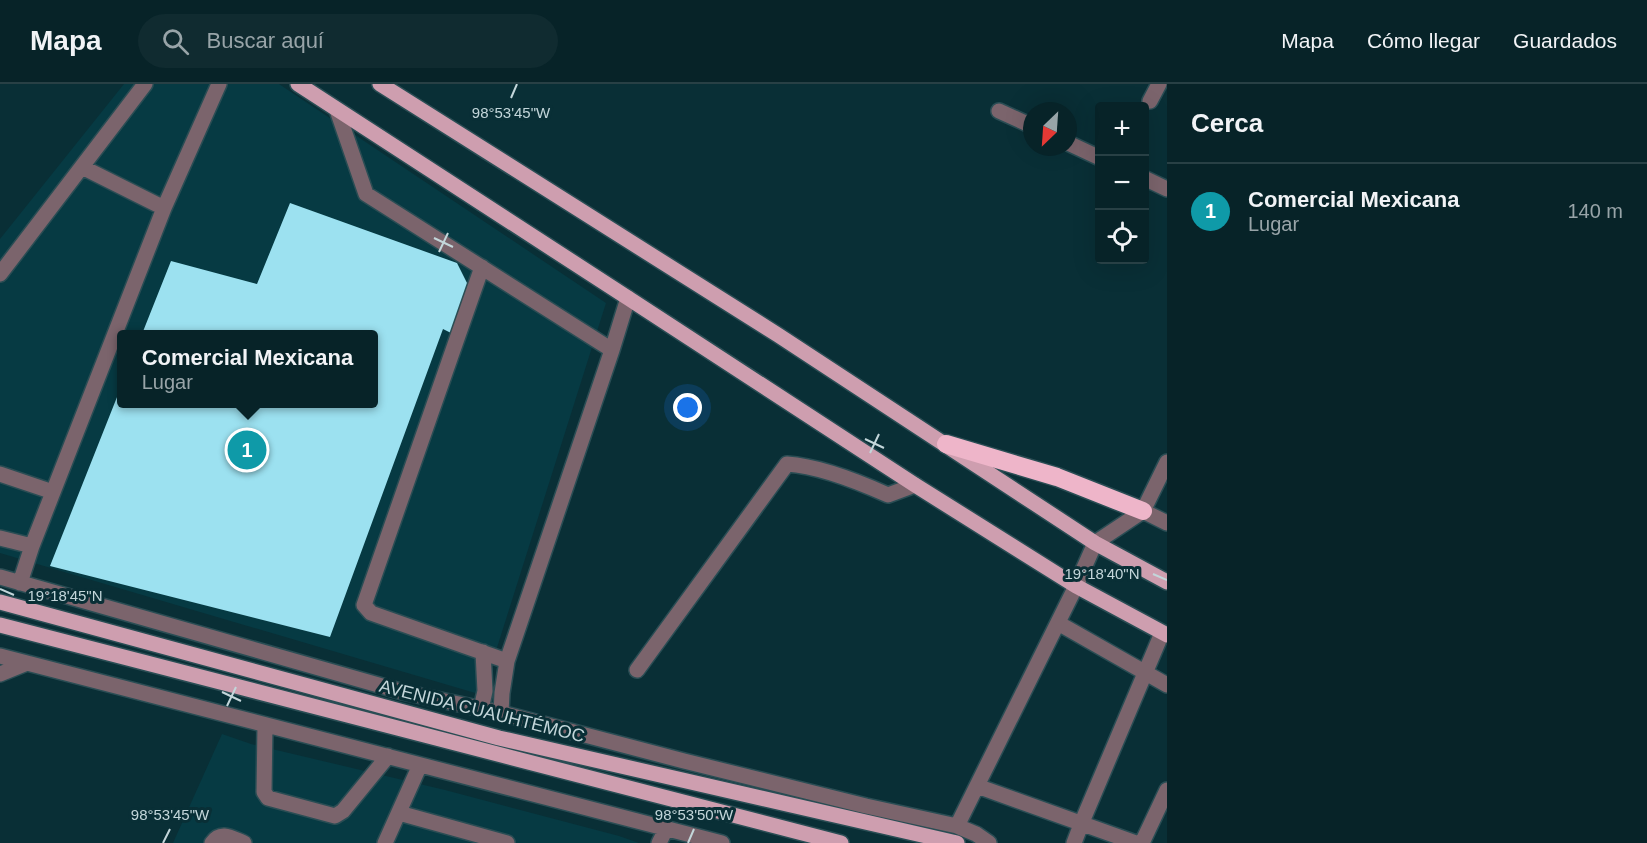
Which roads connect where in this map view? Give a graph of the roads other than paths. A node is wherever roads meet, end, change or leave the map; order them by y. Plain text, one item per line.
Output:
1 (145, 84) edge
2 (219, 84) edge
3 (298, 84) edge
4 (380, 84) edge
5 (1159, 84) edge
6 (1150, 101) dead end
7 (337, 110) junction
8 (999, 111) dead end
9 (1023, 122) edge
10 (1077, 147) edge
11 (1096, 156) edge
12 (82, 167) junction
13 (1149, 180) edge
14 (1167, 189) edge
15 (164, 208) junction
16 (482, 267) junction
17 (0, 274) edge
18 (628, 298) junction
19 (612, 350) junction
20 (946, 444) junction
21 (1167, 462) edge
22 (0, 474) edge
23 (915, 485) junction
24 (53, 492) junction
25 (1143, 511) junction
26 (1167, 523) edge
27 (0, 538) edge
28 (1095, 543) junction
29 (32, 546) junction
30 (0, 578) edge
31 (1167, 582) edge
32 (20, 583) junction
33 (1076, 586) junction
34 (0, 602) edge
35 (1058, 623) junction
36 (0, 625) edge
37 (1165, 634) edge
38 (483, 652) junction
39 (0, 656) edge
40 (507, 661) junction
41 (27, 663) junction
42 (637, 670) dead end
43 (1145, 672) junction
44 (0, 674) edge
45 (1167, 684) edge
46 (485, 691) junction
47 (502, 693) junction
48 (481, 709) junction
49 (501, 713) junction
50 (265, 725) junction
51 (388, 756) junction
52 (420, 765) junction
53 (977, 786) junction
54 (1167, 790) edge
55 (399, 813) junction
56 (1082, 822) junction
57 (957, 826) junction
58 (666, 829) junction
59 (212, 843) edge
60 (243, 843) edge
61 (385, 843) edge
62 (507, 843) edge
63 (659, 843) edge
64 (722, 843) edge
65 (841, 843) edge
66 (957, 843) edge
67 (989, 843) edge
68 (1074, 843) edge
69 (1137, 843) edge
70 (1142, 843) edge

1 - 12 street
2 - 15 street
3 - 7 main road
4 - 20 main road
5 - 6 street
7 - 16 street
7 - 18 main road
8 - 9 street
10 - 11 street
12 - 15 street
12 - 17 street
13 - 14 street
15 - 24 street
16 - 19 street
16 - 38 street
18 - 19 street
18 - 23 main road
19 - 40 street
20 - 25 highway
20 - 28 main road
21 - 25 street
22 - 24 street
23 - 33 main road
23 - 42 street
24 - 29 street
25 - 26 street
25 - 28 street
27 - 29 street
28 - 31 main road
28 - 33 street
29 - 32 street
30 - 32 street
32 - 48 street
33 - 35 street
33 - 37 main road
34 - 66 main road, AVENIDA CUAUHTÉMOC
35 - 43 street
35 - 53 street
36 - 65 main road, AVENIDA CUAUHTÉMOC
37 - 43 street
38 - 40 street
38 - 46 street
39 - 41 street
40 - 47 street
41 - 44 street
41 - 50 street
43 - 45 street
43 - 56 street
46 - 47 street
46 - 48 street
47 - 49 street
48 - 49 street
49 - 57 street
50 - 51 street
50 - 51 street
51 - 52 street
52 - 55 street
52 - 58 street
53 - 56 street
53 - 57 street
54 - 70 street
55 - 61 street
55 - 62 street
56 - 68 street
56 - 69 street
57 - 67 street
58 - 63 street
58 - 64 street
59 - 60 street

